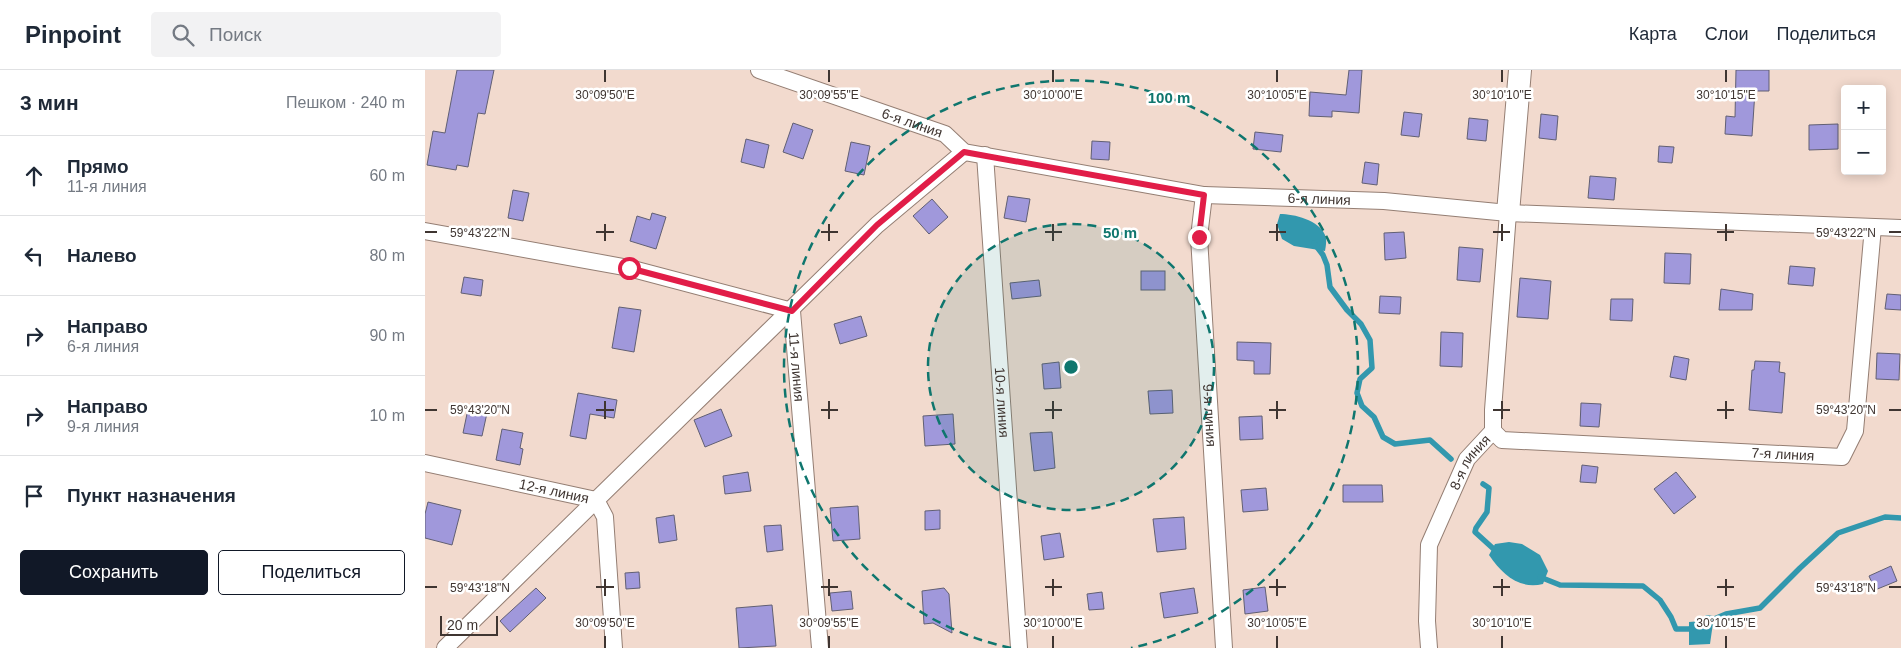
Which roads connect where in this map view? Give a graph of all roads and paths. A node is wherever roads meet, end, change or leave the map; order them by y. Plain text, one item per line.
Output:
1 (759, 70) edge
2 (1520, 70) edge
3 (964, 152) junction
4 (985, 155) junction
5 (1204, 195) junction
6 (1508, 213) junction
7 (1873, 227) junction
8 (1901, 228) edge
9 (425, 231) edge
10 (792, 311) junction
11 (1493, 431) junction
12 (425, 463) edge
13 (596, 500) junction
14 (1224, 642) edge
15 (445, 648) edge
16 (615, 648) edge
17 (820, 648) edge
18 (1019, 648) edge
19 (1429, 648) edge

1 - 3 street, 6-я линия
2 - 6 street
3 - 4 street, 6-я линия
3 - 10 street
4 - 5 street, 6-я линия
4 - 18 street, 10-я линия
5 - 6 street, 6-я линия
5 - 14 street, 9-я линия
6 - 7 street, 6-я линия
6 - 11 street, 8-я линия
7 - 8 street, 6-я линия
7 - 11 street, 7-я линия
9 - 10 street
10 - 13 street
10 - 17 street, 11-я линия
11 - 19 street, 8-я линия
12 - 13 street, 12-я линия
13 - 15 street
13 - 16 street, 12-я линия

